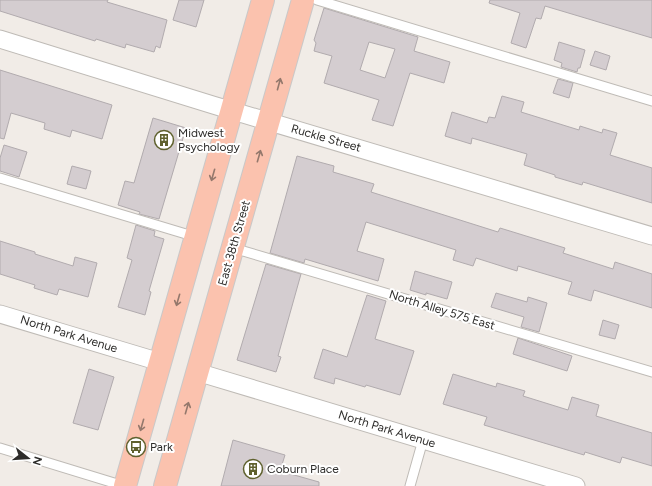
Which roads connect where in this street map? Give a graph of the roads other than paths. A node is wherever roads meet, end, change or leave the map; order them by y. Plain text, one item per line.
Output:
1 (263, 0) edge
2 (303, 0) edge
3 (317, 0) edge
4 (0, 40) edge
5 (652, 101) edge
6 (232, 110) junction
7 (269, 122) junction
8 (0, 178) edge
9 (652, 236) edge
10 (196, 237) junction
11 (233, 248) junction
12 (0, 314) edge
13 (160, 362) junction
14 (197, 372) junction
15 (652, 372) edge
16 (423, 440) junction
17 (0, 448) edge
18 (124, 486) edge
19 (165, 486) edge
20 (410, 486) edge
21 (576, 486) edge

1 - 6 main road
7 -> 2 main road, East 38th Street
3 - 5 lane
4 - 6 street, Ruckle Street
6 - 7 street, Ruckle Street
6 -> 10 main road
7 - 9 street, Ruckle Street
11 -> 7 main road, East 38th Street
8 - 10 lane
10 -> 13 main road
11 - 14 main road, East 38th Street
11 - 15 lane, North Alley 575 East
12 - 13 street, North Park Avenue
13 -> 18 main road
14 - 16 street, North Park Avenue
19 -> 14 main road, East 38th Street
16 - 20 lane
16 - 21 street, North Park Avenue
17 - 18 lane

